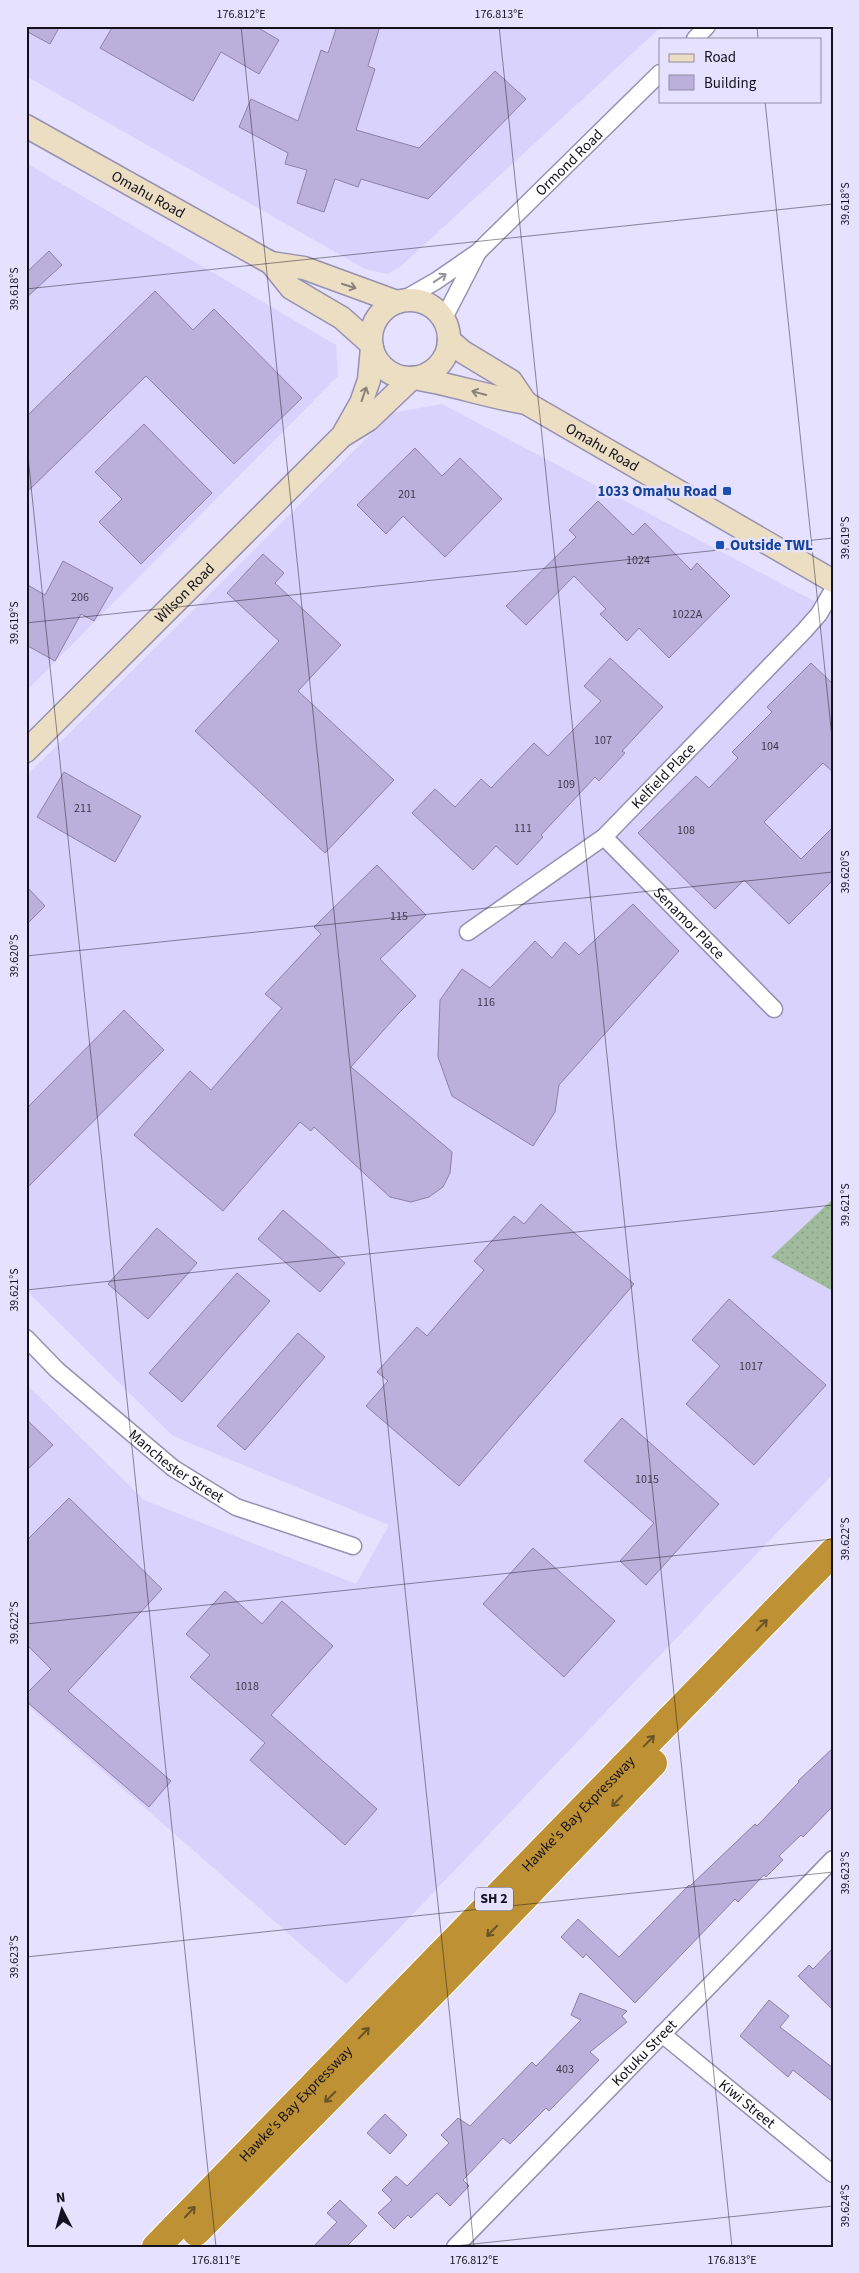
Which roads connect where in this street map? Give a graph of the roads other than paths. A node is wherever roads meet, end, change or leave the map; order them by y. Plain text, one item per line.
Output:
1 (707, 26) edge
2 (696, 38) edge
3 (659, 74) edge
4 (26, 126) edge
5 (478, 252) junction
6 (270, 263) junction
7 (399, 302) junction
8 (444, 318) junction
9 (449, 340) junction
10 (371, 346) junction
11 (413, 378) junction
12 (526, 403) junction
13 (342, 436) junction
14 (833, 581) edge
15 (833, 590) edge
16 (26, 751) edge
17 (604, 837) junction
18 (468, 932) dead end
19 (774, 1010) dead end
20 (26, 1338) edge
21 (353, 1546) dead end
22 (833, 1552) edge
23 (833, 1577) edge
24 (833, 1858) edge
25 (662, 2034) junction
26 (833, 2174) edge
27 (156, 2247) edge
28 (182, 2247) edge
29 (455, 2247) edge

1 - 2 street
3 - 5 street, Ormond Road
4 - 6 main road, Omahu Road
7 -> 5 street, Ormond Road
5 - 8 street, Ormond Road
6 -> 7 main road, Omahu Road
6 - 10 main road, Omahu Road
7 - 8 main road
7 - 10 main road
8 - 9 main road
9 - 11 main road
9 - 12 main road, Omahu Road
10 - 11 main road
13 -> 10 main road, Wilson Road
12 -> 11 main road, Omahu Road
11 - 13 main road, Wilson Road
12 - 14 main road, Omahu Road
13 - 16 main road, Wilson Road
15 - 17 street, Kelfield Place
17 - 18 street, Kelfield Place
17 - 19 street, Senamor Place
20 - 21 street, Manchester Street
27 -> 22 highway, Hawke's Bay Expressway / SH 2
23 -> 28 highway, Hawke's Bay Expressway / SH 2
24 - 25 street, Kotuku Street
25 - 26 street, Kiwi Street
25 - 29 street, Kotuku Street

